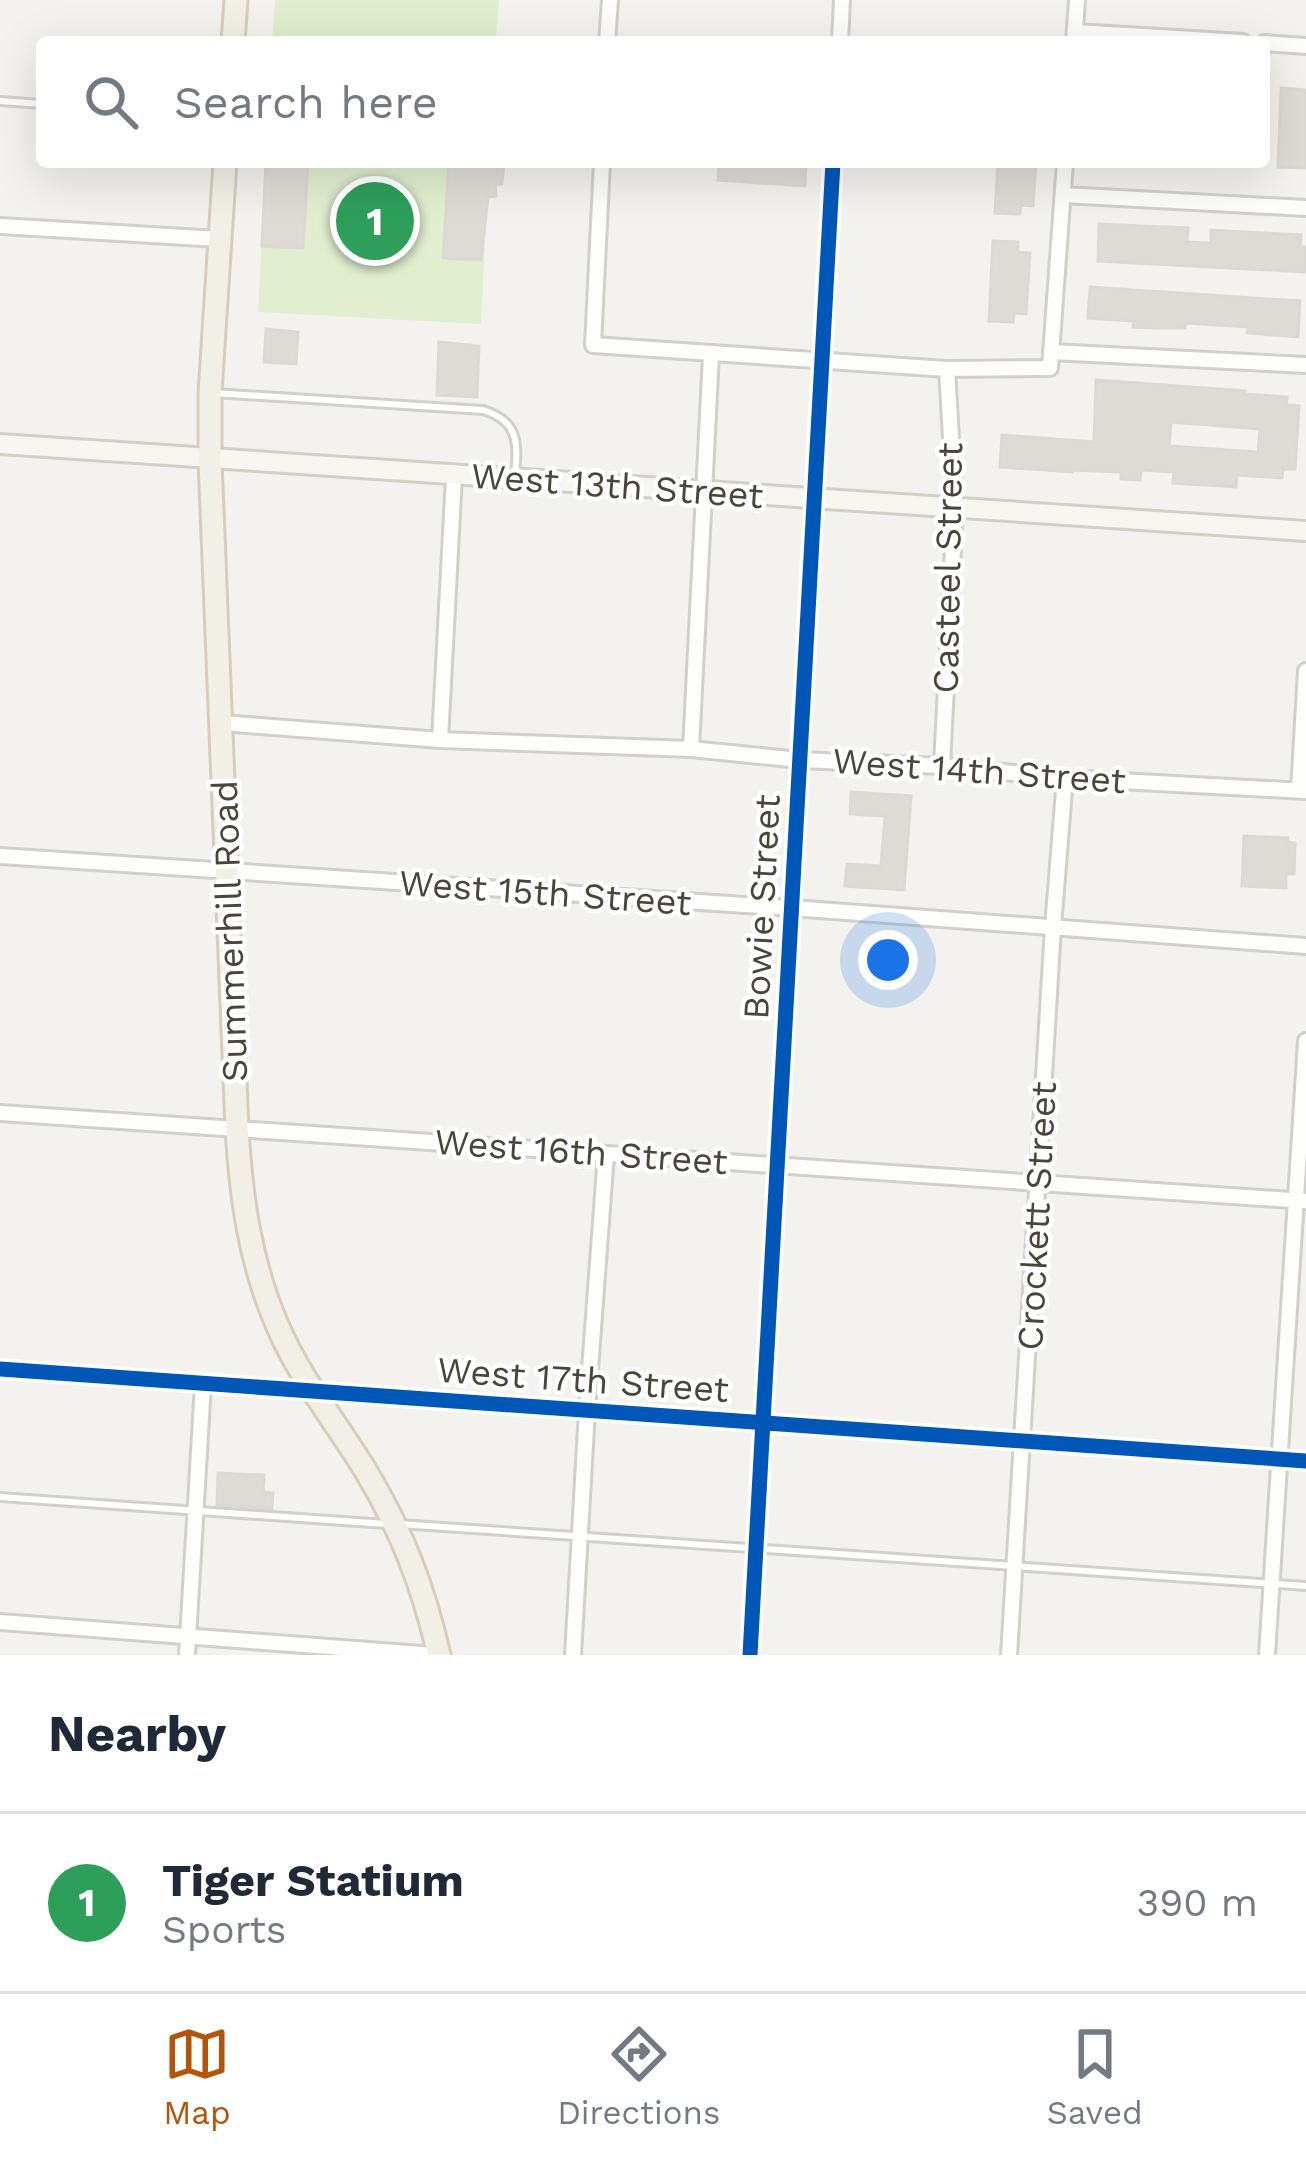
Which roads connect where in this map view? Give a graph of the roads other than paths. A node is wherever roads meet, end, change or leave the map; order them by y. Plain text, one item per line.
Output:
1 (236, 0) edge
2 (610, 0) edge
3 (842, 0) edge
4 (1077, 0) edge
5 (233, 36) edge
6 (608, 36) edge
7 (839, 36) edge
8 (1074, 36) edge
9 (1270, 43) edge
10 (1306, 46) edge
11 (0, 100) edge
12 (36, 103) edge
13 (224, 168) edge
14 (602, 168) edge
15 (833, 168) edge
16 (1065, 168) edge
17 (1063, 195) junction
18 (1306, 208) edge
19 (0, 226) edge
20 (219, 239) junction
21 (711, 355) junction
22 (1051, 360) junction
23 (822, 361) junction
24 (1306, 365) edge
25 (947, 369) junction
26 (210, 393) junction
27 (0, 443) edge
28 (210, 460) junction
29 (454, 476) junction
30 (514, 479) junction
31 (705, 492) junction
32 (814, 499) junction
33 (955, 508) junction
34 (1306, 531) edge
35 (1306, 671) edge
36 (222, 723) junction
37 (440, 740) junction
38 (692, 749) junction
39 (800, 760) junction
40 (942, 766) junction
41 (1065, 778) junction
42 (1302, 790) edge
43 (0, 856) edge
44 (228, 871) junction
45 (791, 908) junction
46 (1054, 927) junction
47 (1306, 946) edge
48 (1306, 1041) edge
49 (0, 1113) edge
50 (237, 1129) junction
51 (605, 1154) junction
52 (777, 1166) junction
53 (1038, 1183) junction
54 (1301, 1200) edge
55 (0, 1370) edge
56 (203, 1384) junction
57 (311, 1390) junction
58 (587, 1410) junction
59 (763, 1423) junction
60 (1024, 1441) junction
61 (1280, 1459) junction
62 (1306, 1461) edge
63 (0, 1497) edge
64 (196, 1511) junction
65 (395, 1524) junction
66 (580, 1537) junction
67 (756, 1549) junction
68 (1016, 1566) junction
69 (1272, 1584) junction
70 (1306, 1586) edge
71 (0, 1622) edge
72 (188, 1636) junction
73 (187, 1655) edge
74 (437, 1655) edge
75 (573, 1655) edge
76 (750, 1655) edge
77 (1010, 1655) edge
78 (1267, 1655) edge

1 - 5 main road
2 - 6 street
3 - 7 street
4 - 8 street
9 - 10 street
11 - 12 lane
13 - 20 main road, Summerhill Road
14 - 21 street
15 - 23 street, Bowie Street
16 - 17 street
17 - 18 street
17 - 22 street
19 - 20 street
20 - 26 main road, Summerhill Road
21 - 23 street
21 - 31 street
22 - 24 street
22 - 25 street
23 - 25 street
23 - 32 street, Bowie Street
25 - 33 street, Casteel Street
26 - 28 main road, Summerhill Road
26 - 30 lane
27 - 28 street, West 13th Street
28 - 29 street, West 13th Street
28 - 36 main road, Summerhill Road
29 - 30 street, West 13th Street
29 - 37 street
30 - 31 street, West 13th Street
31 - 32 street, West 13th Street
31 - 38 street
32 - 33 street, West 13th Street
32 - 39 street, Bowie Street
33 - 34 street, West 13th Street
33 - 40 street, Casteel Street
35 - 42 street
36 - 37 street, West 14th Street
36 - 44 main road, Summerhill Road
37 - 38 street, West 14th Street
38 - 39 street, West 14th Street
39 - 40 street, West 14th Street
39 - 45 street, Bowie Street
40 - 41 street, West 14th Street
41 - 42 street, West 14th Street
41 - 46 street, Crockett Street
43 - 44 street, West 15th Street
44 - 45 street, West 15th Street
44 - 50 main road, Summerhill Road
45 - 46 street, West 15th Street
45 - 52 street, Bowie Street
46 - 47 street, West 15th Street
46 - 53 street, Crockett Street
48 - 54 street
49 - 50 street, West 16th Street
50 - 51 street, West 16th Street
50 - 57 main road, Summerhill Road
51 - 52 street, West 16th Street
51 - 58 street
52 - 53 street, West 16th Street
52 - 59 street, Bowie Street
53 - 54 street, West 16th Street
53 - 60 street, Crockett Street
54 - 61 street
55 - 56 street, West 17th Street
56 - 57 street, West 17th Street
56 - 64 street
57 - 58 street, West 17th Street
57 - 65 main road, Summerhill Road
58 - 59 street, West 17th Street
58 - 66 street
59 - 60 street, West 17th Street
59 - 67 street, Bowie Street
60 - 61 street, West 17th Street
60 - 68 street, Crockett Street
61 - 62 street, West 17th Street
61 - 69 street
63 - 64 lane
64 - 65 lane
64 - 72 street
65 - 66 lane
65 - 74 main road, Summerhill Road
66 - 67 lane
66 - 75 street
67 - 68 lane
67 - 76 street, Bowie Street
68 - 69 lane
68 - 77 street, Crockett Street
69 - 70 lane
69 - 78 street
71 - 72 street
72 - 73 street
72 - 74 street

